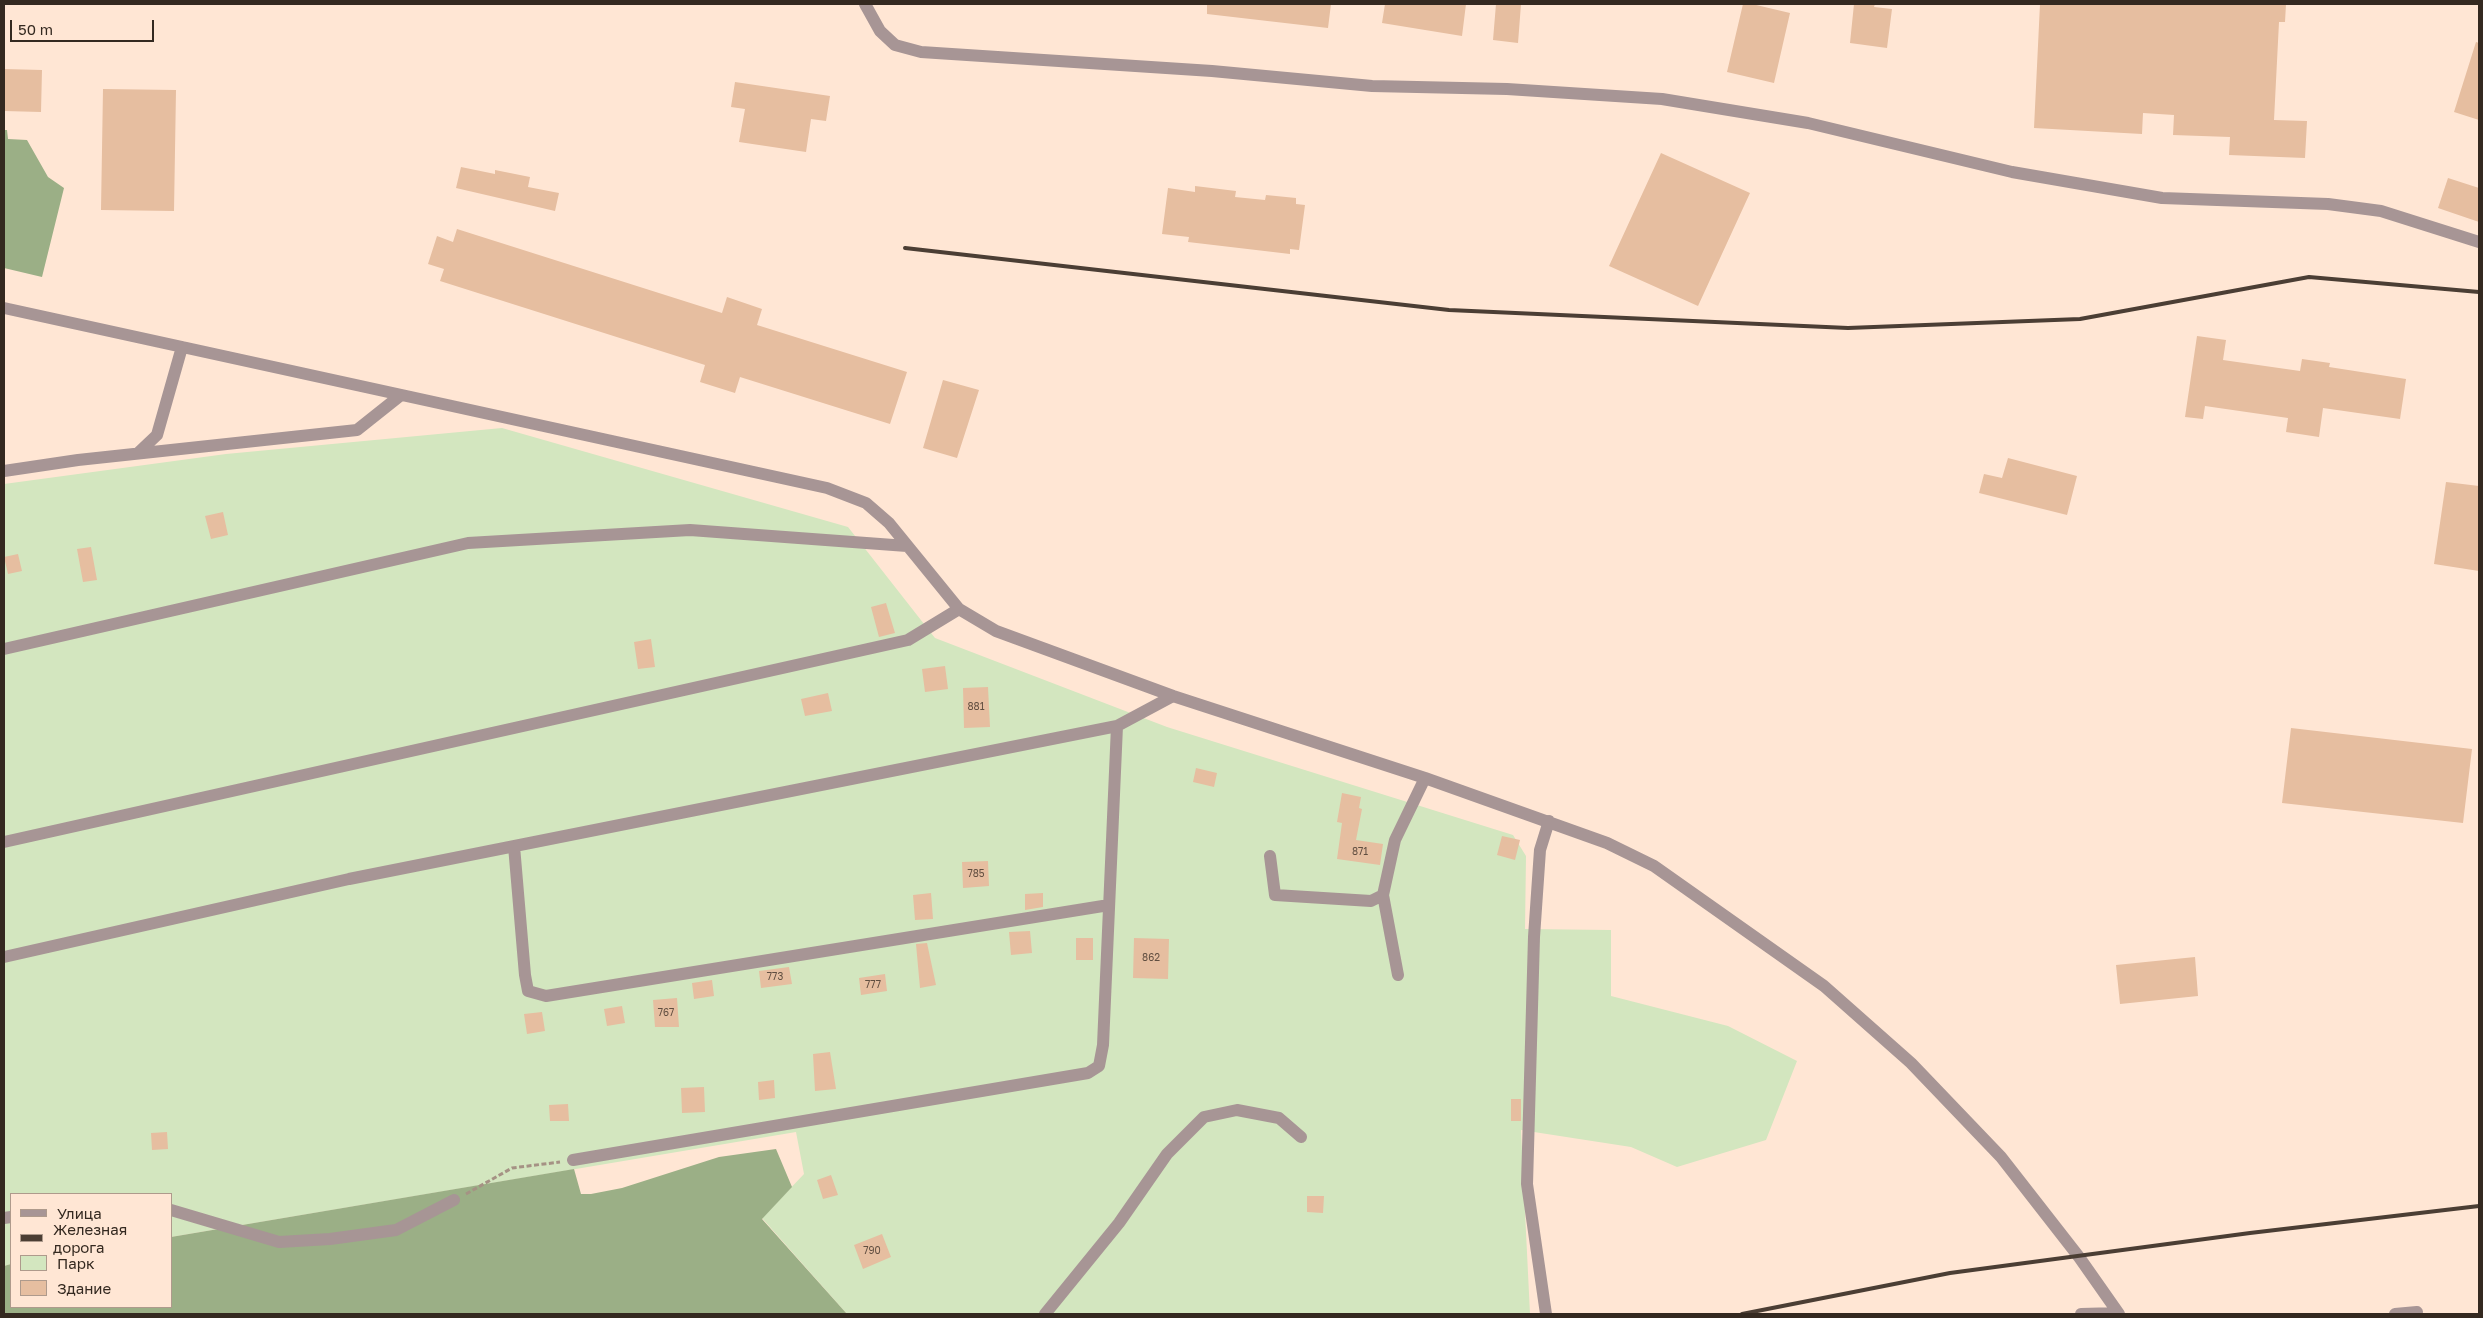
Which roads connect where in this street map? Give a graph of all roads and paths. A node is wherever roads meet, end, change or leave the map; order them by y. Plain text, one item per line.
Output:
1 (865, 4) edge
2 (2479, 242) edge
3 (4, 308) edge
4 (182, 347) junction
5 (401, 395) junction
6 (138, 453) junction
7 (4, 471) edge
8 (907, 546) junction
9 (958, 609) junction
10 (4, 649) edge
11 (1173, 696) junction
12 (1117, 726) junction
13 (1426, 778) junction
14 (1549, 821) junction
15 (4, 842) edge
16 (514, 846) junction
17 (1270, 856) dead end
18 (1383, 895) junction
19 (1109, 905) junction
20 (4, 957) edge
21 (1398, 975) dead end
22 (1301, 1137) dead end
23 (573, 1160) joint
24 (454, 1200) joint
25 (172, 1210) edge
26 (2417, 1312) dead end
27 (1045, 1314) edge
28 (1546, 1314) edge
29 (2081, 1314) edge
30 (2119, 1314) edge
31 (2395, 1314) edge

1 - 2 street
3 - 4 street
4 - 5 street
4 - 6 street
5 - 6 street
5 - 8 street
6 - 7 street
8 - 9 street
8 - 10 street
9 - 11 street
9 - 15 street
11 - 12 street
11 - 13 street
12 - 16 street
12 - 19 street
13 - 14 street
13 - 18 street
14 - 28 street
14 - 30 street
16 - 19 street
16 - 20 street
17 - 18 street
18 - 21 street
19 - 23 street
22 - 27 street
23 - 24 path
24 - 25 street
26 - 31 street
29 - 30 street

